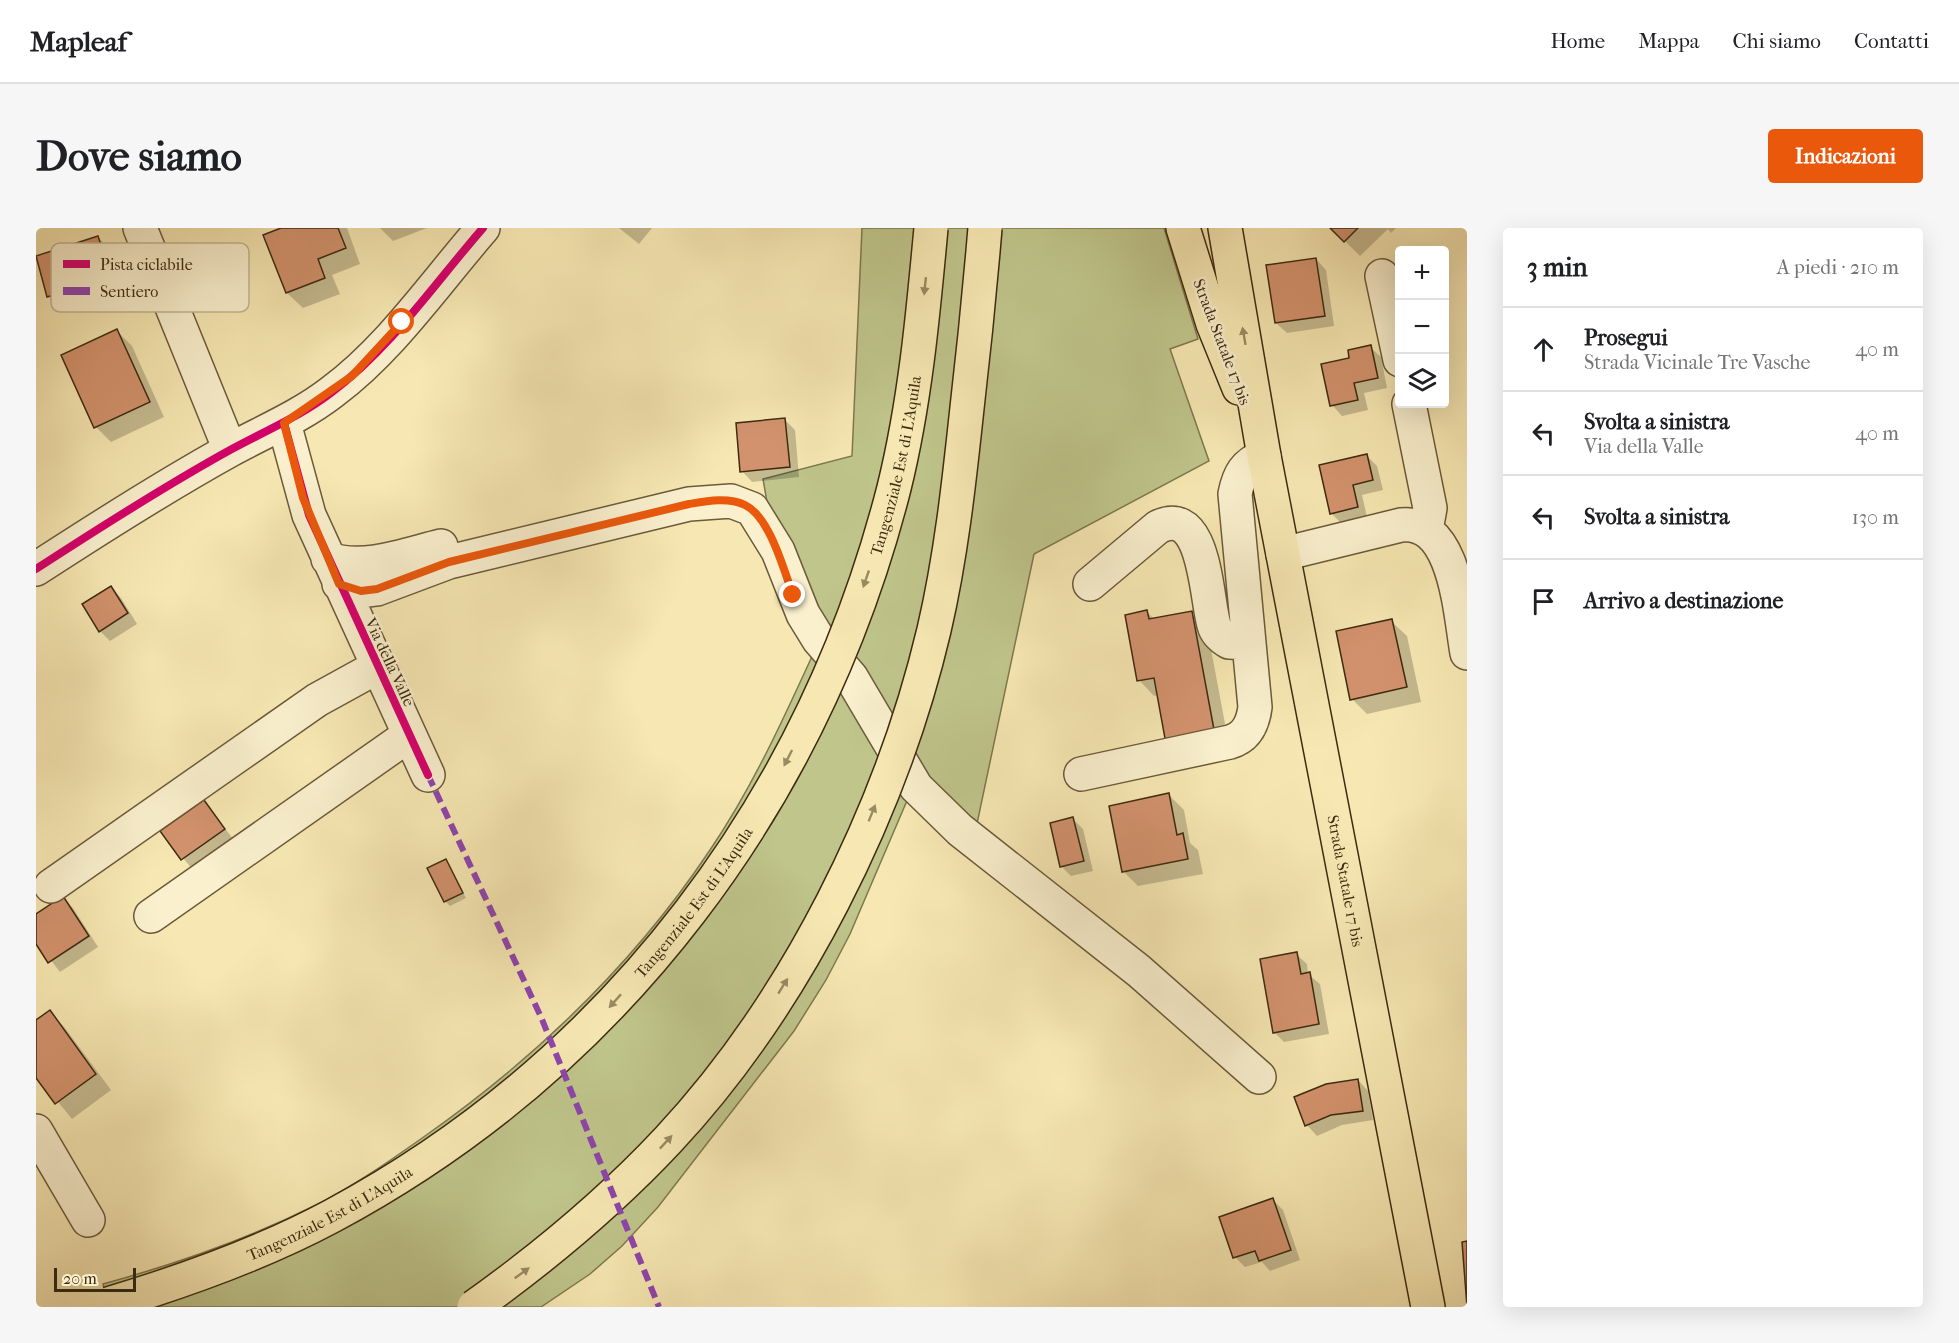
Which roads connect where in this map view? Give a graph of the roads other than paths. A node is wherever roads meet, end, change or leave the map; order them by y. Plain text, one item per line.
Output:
1 (140, 228) edge
2 (483, 228) edge
3 (931, 228) edge
4 (985, 228) edge
5 (1184, 228) edge
6 (1225, 228) edge
7 (146, 243) edge
8 (1382, 276) dead end
9 (174, 312) edge
10 (1399, 354) edge
11 (1409, 408) edge
12 (284, 423) junction
13 (230, 450) junction
14 (1264, 456) junction
15 (702, 486) dead end
16 (1426, 530) junction
17 (1282, 554) junction
18 (36, 569) edge
19 (333, 572) junction
20 (1090, 584) dead end
21 (1249, 643) junction
22 (1467, 653) edge
23 (377, 667) junction
24 (410, 735) junction
25 (1081, 774) dead end
26 (428, 775) dead end
27 (51, 886) dead end
28 (151, 916) dead end
29 (1259, 1077) dead end
30 (36, 1131) edge
31 (88, 1220) dead end
32 (108, 1304) dead end
33 (474, 1307) edge
34 (1428, 1307) edge

1 - 7 street
2 - 12 street
3 -> 32 main road, Tangenziale Est di L'Aquila, bridge
33 -> 4 main road, bridge
5 - 14 main road, Strada Statale 17 bis
14 -> 6 main road, Strada Statale 17 bis
8 - 10 street
9 - 13 street
11 - 16 street
12 - 13 street
12 - 19 street, Via della Valle
13 - 18 street
14 - 17 main road, Strada Statale 17 bis
14 - 21 street
15 - 19 street
16 - 17 street
16 - 22 street
17 - 34 main road, Strada Statale 17 bis
19 - 23 street, Via della Valle
19 - 29 street
20 - 21 street
21 - 25 street
23 - 24 street, Via della Valle
23 - 27 street
24 - 26 street, Via della Valle
24 - 28 street
30 - 31 street

